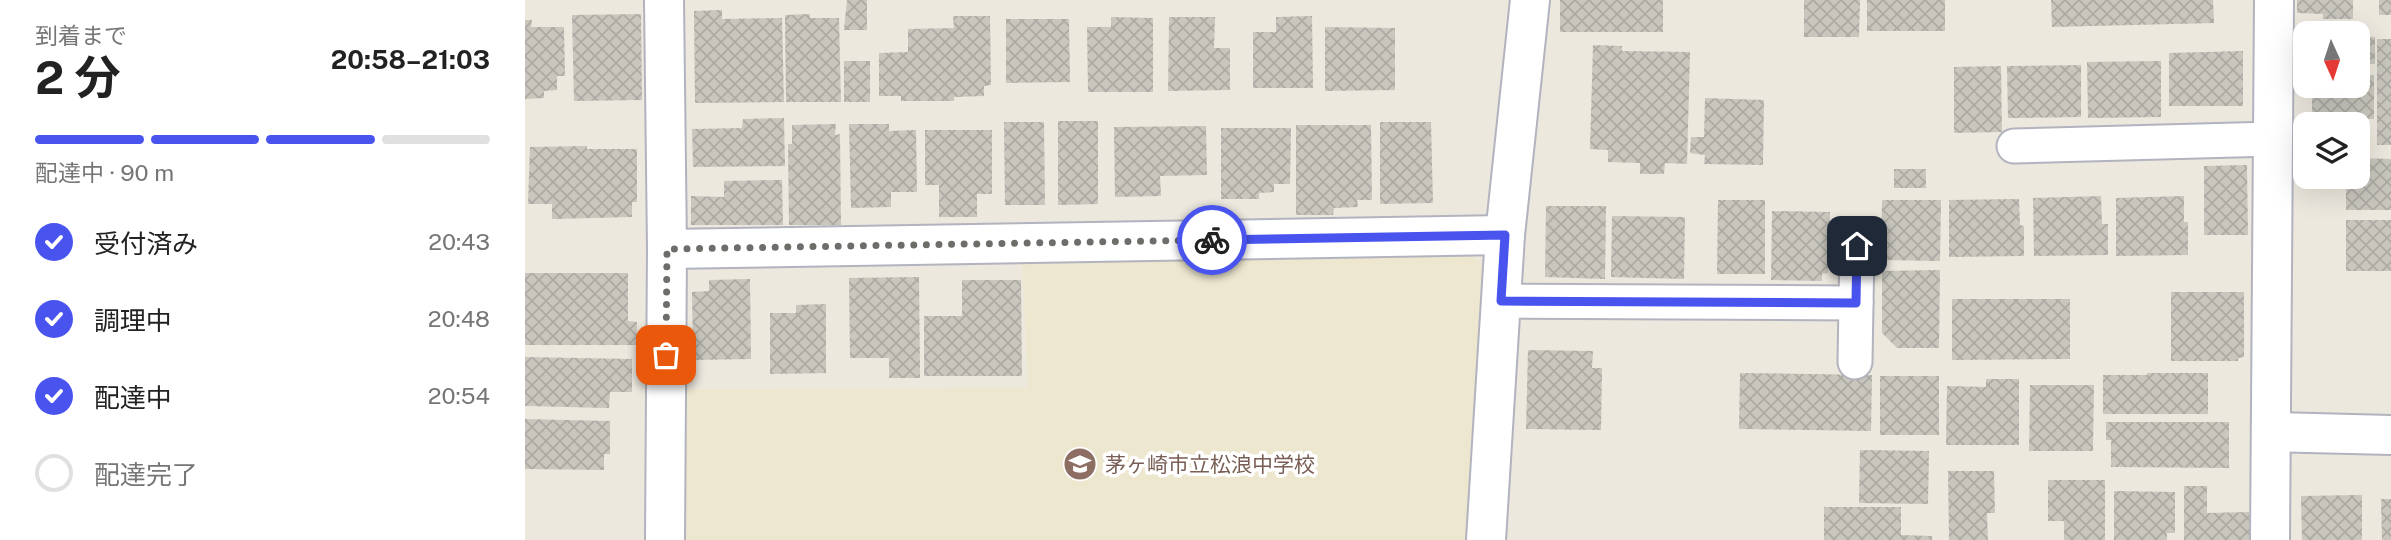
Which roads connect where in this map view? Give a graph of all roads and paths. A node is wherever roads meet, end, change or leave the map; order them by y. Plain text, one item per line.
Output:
1 (664, 0) edge
2 (1530, 0) edge
3 (2274, 0) edge
4 (2273, 139) junction
5 (2014, 146) dead end
6 (1505, 235) junction
7 (1857, 246) dead end
8 (667, 249) junction
9 (1501, 301) junction
10 (1856, 303) junction
11 (1855, 362) dead end
12 (2270, 432) junction
13 (2391, 435) edge
14 (665, 540) edge
15 (1486, 540) edge
16 (2270, 540) edge

1 - 8 street
2 - 6 street
3 - 4 street
4 - 5 lane
4 - 12 street
6 - 8 street
6 - 9 street
7 - 10 lane
8 - 14 street
9 - 10 lane
9 - 15 street
10 - 11 lane
12 - 13 street
12 - 16 street

